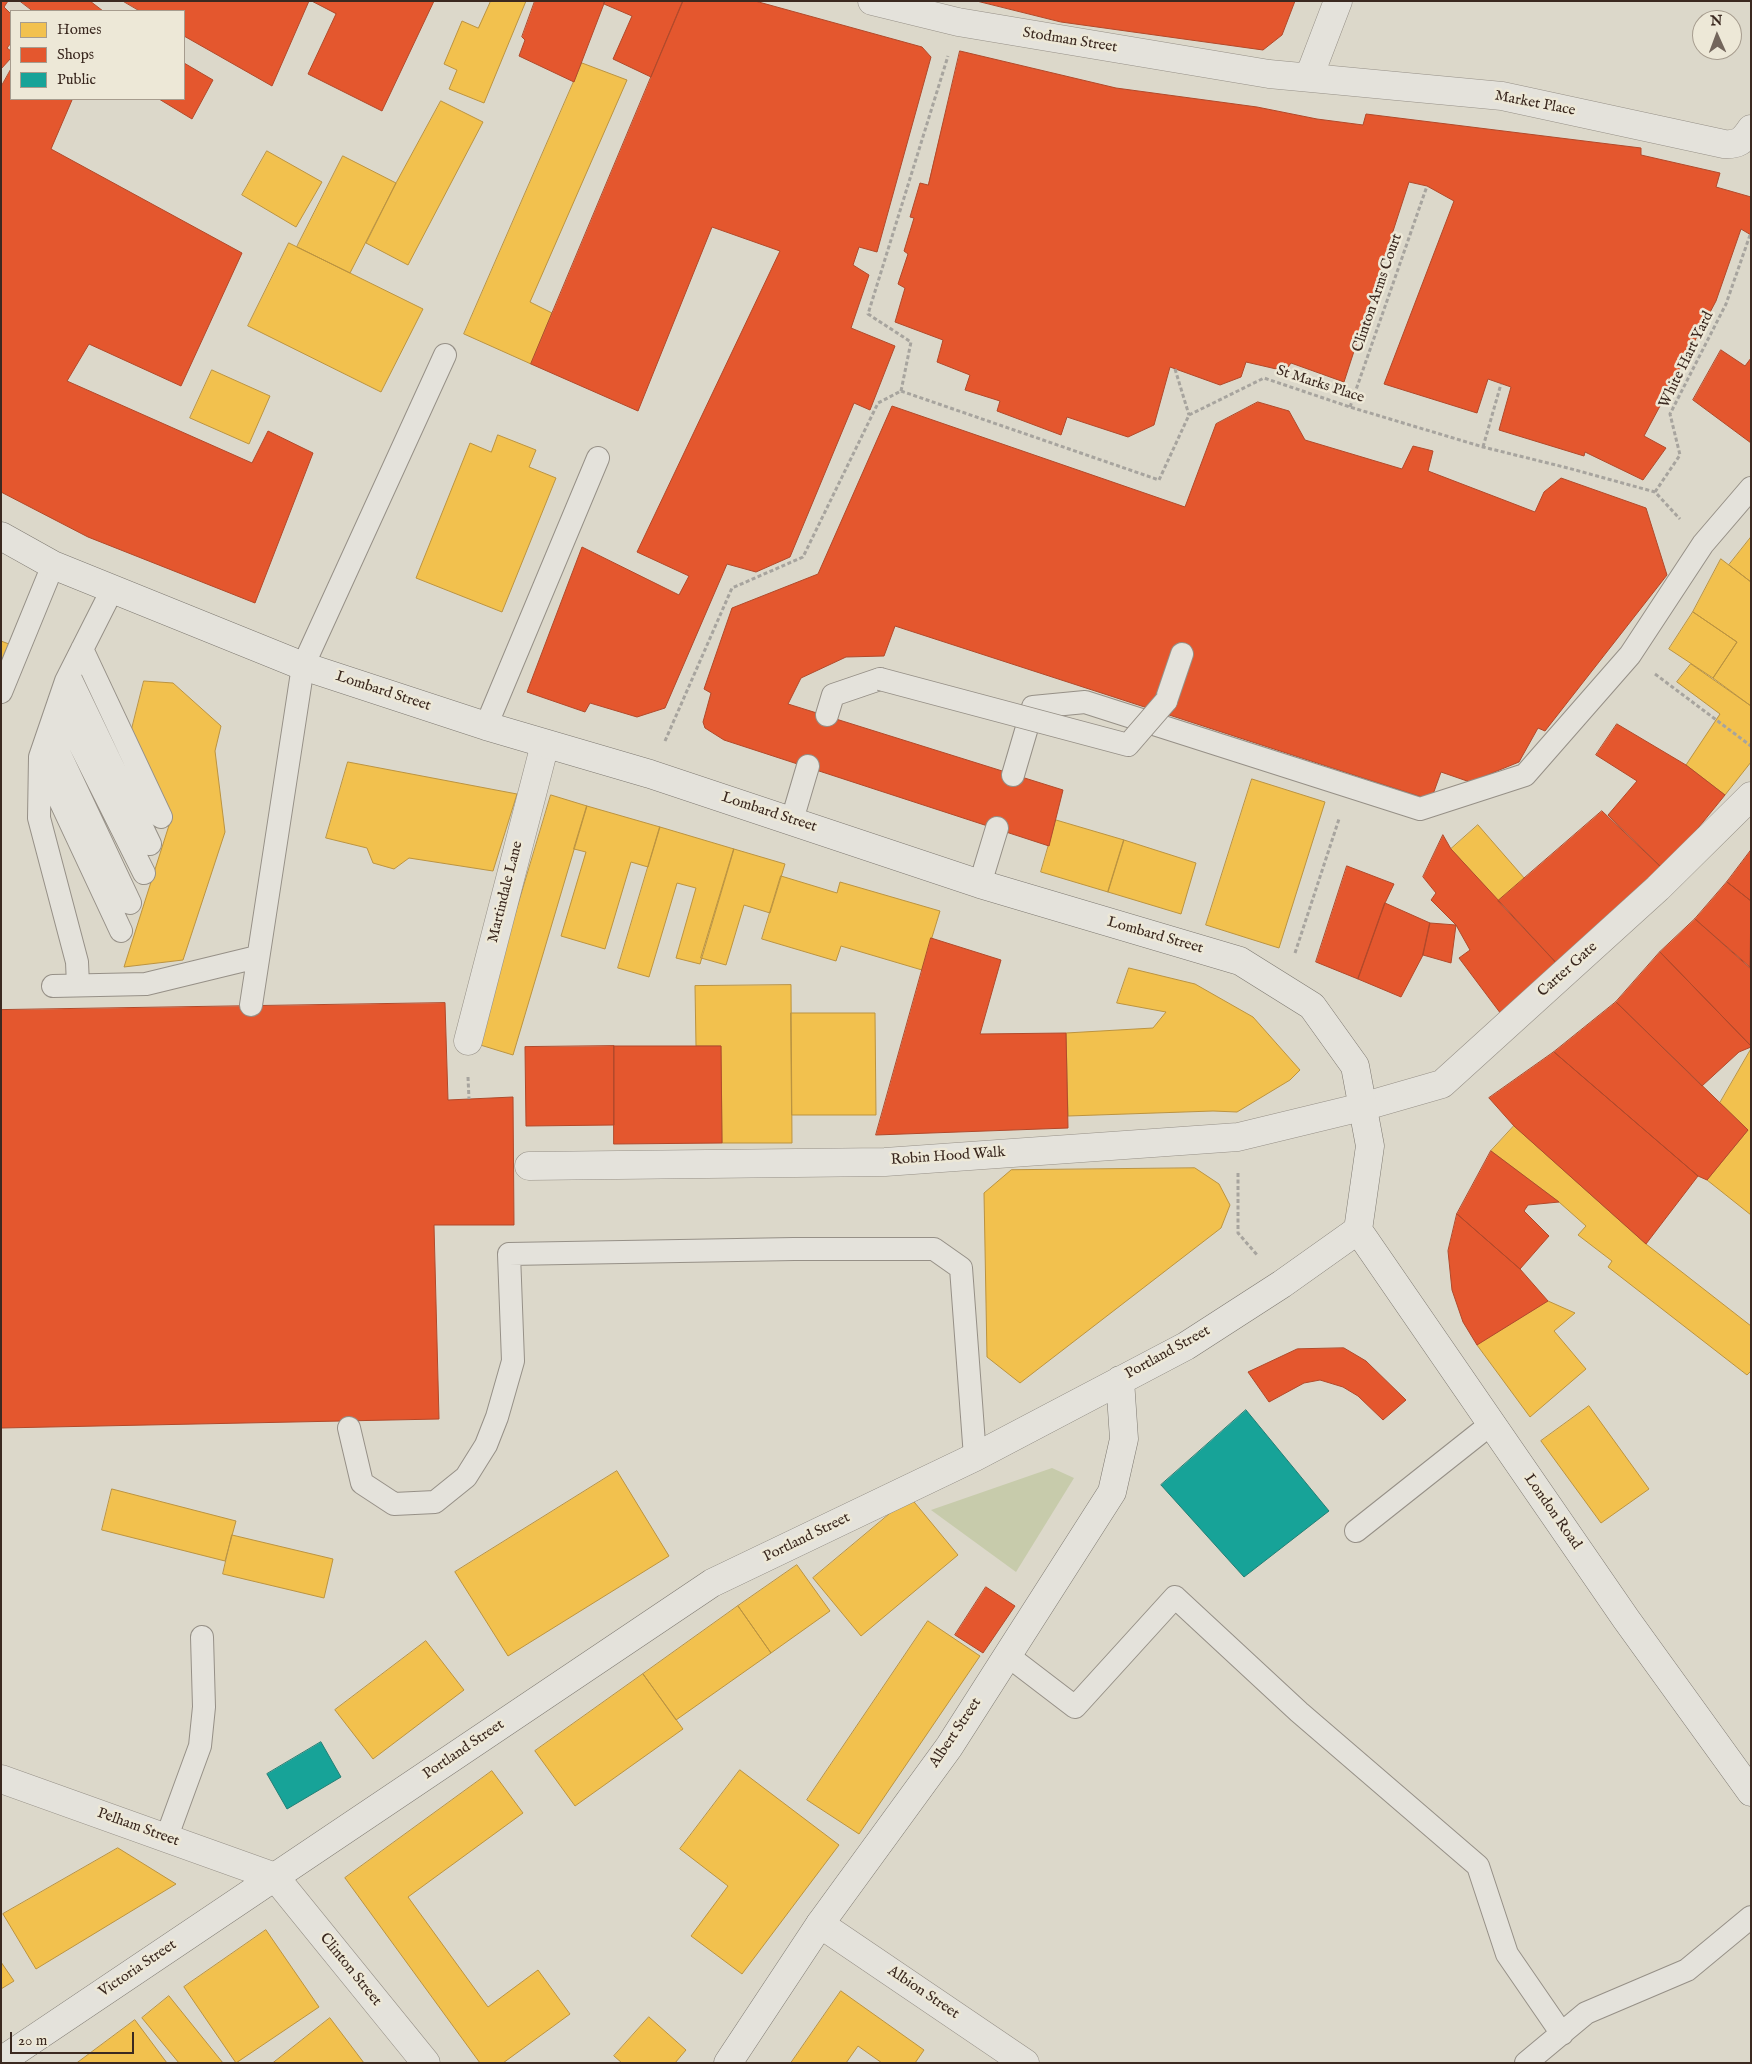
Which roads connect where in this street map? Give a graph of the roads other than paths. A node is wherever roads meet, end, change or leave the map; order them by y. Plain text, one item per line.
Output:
1 (872, 1) edge
2 (1338, 1) edge
3 (1268, 74) joint
4 (1309, 77) junction
5 (1751, 129) edge
6 (445, 354) dead end
7 (598, 458) dead end
8 (1751, 488) edge
9 (1, 536) edge
10 (52, 565) junction
11 (113, 588) junction
12 (82, 649) junction
13 (1182, 654) dead end
14 (302, 666) junction
15 (69, 675) junction
16 (1, 692) edge
17 (59, 703) junction
18 (826, 715) dead end
19 (486, 726) junction
20 (49, 731) junction
21 (545, 744) junction
22 (40, 757) junction
23 (808, 766) dead end
24 (1013, 775) dead end
25 (1751, 796) edge
26 (161, 817) dead end
27 (792, 820) junction
28 (997, 828) dead end
29 (150, 844) dead end
30 (144, 873) dead end
31 (980, 884) junction
32 (130, 902) dead end
33 (121, 931) dead end
34 (257, 957) junction
35 (78, 985) junction
36 (53, 986) dead end
37 (251, 1005) dead end
38 (468, 1041) dead end
39 (1362, 1107) junction
40 (529, 1166) dead end
41 (1358, 1230) junction
42 (1120, 1380) junction
43 (1491, 1424) junction
44 (348, 1428) dead end
45 (975, 1457) junction
46 (1356, 1531) dead end
47 (202, 1638) dead end
48 (1007, 1655) junction
49 (1, 1779) edge
50 (1751, 1792) edge
51 (166, 1838) junction
52 (275, 1877) junction
53 (1751, 1917) edge
54 (820, 1924) junction
55 (1562, 2034) junction
56 (1, 2061) edge
57 (426, 2063) edge
58 (728, 2063) edge
59 (1025, 2063) edge
60 (1526, 2063) edge

1 - 3 street, Stodman Street
2 - 4 street
3 - 4 street, Market Place
4 - 5 street, Market Place
6 - 14 lane
7 - 19 lane
8 - 24 lane
9 - 10 street, Lombard Street
10 - 11 street, Lombard Street
10 - 16 lane
11 - 12 lane
11 - 14 street, Lombard Street
12 - 15 lane
12 - 26 lane
13 - 18 lane, bridge
14 - 19 street, Lombard Street
14 - 34 lane
15 - 17 lane
15 - 29 lane
17 - 20 lane
17 - 30 lane
19 - 21 street, Lombard Street
20 - 22 lane
20 - 32 lane
21 - 27 street, Lombard Street
21 - 38 street, Martindale Lane
22 - 33 lane
22 - 35 lane
23 - 27 lane
25 - 39 street, Carter Gate
27 - 31 street, Lombard Street
28 - 31 lane
31 - 39 street, Lombard Street
34 - 35 lane
34 - 37 lane
35 - 36 lane
39 - 40 street, Robin Hood Walk
39 - 41 street, Lombard Street
41 - 42 street, Portland Street
41 - 43 street, London Road
42 - 45 street, Portland Street
42 - 48 street, Albert Street
43 - 46 lane
43 - 50 street, London Road
44 - 45 lane
45 - 52 street, Portland Street
47 - 51 lane
48 - 54 street, Albert Street
48 - 55 lane
49 - 51 street, Pelham Street
51 - 52 street, Pelham Street
52 - 56 street, Victoria Street
52 - 57 street, Clinton Street
53 - 55 lane
54 - 58 street, Albert Street
54 - 59 street, Albion Street
55 - 60 lane

